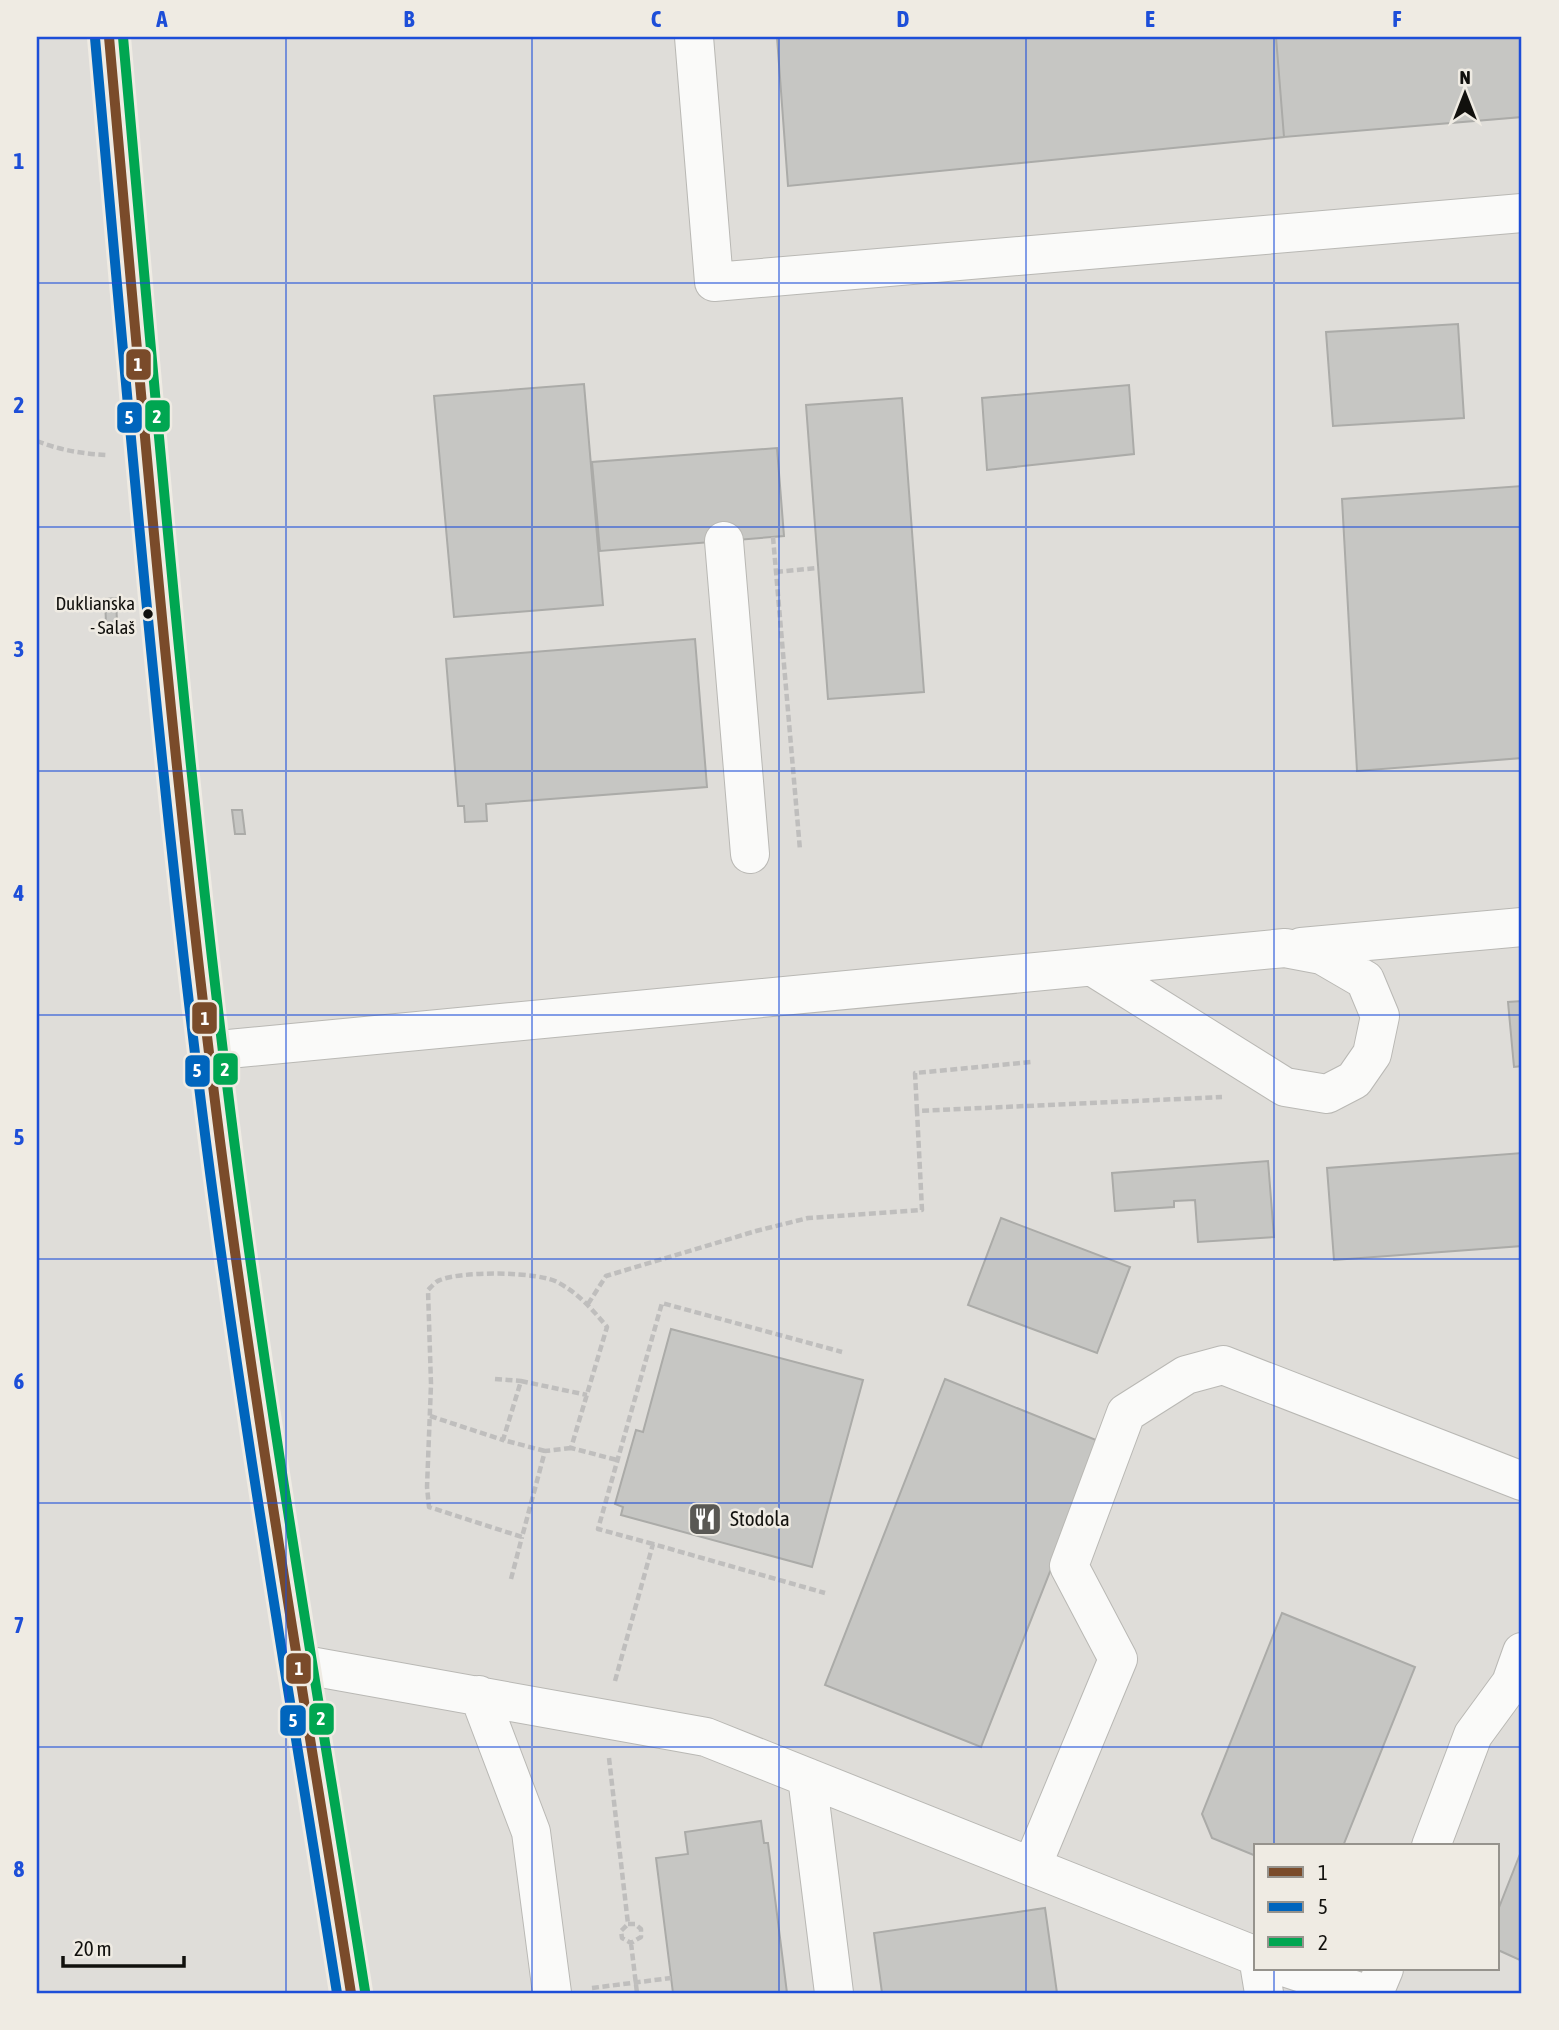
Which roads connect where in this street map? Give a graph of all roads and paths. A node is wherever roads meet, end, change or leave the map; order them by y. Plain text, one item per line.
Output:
1 (109, 37) edge
2 (694, 37) edge
3 (1522, 213) edge
4 (37, 441) edge
5 (147, 456) junction
6 (773, 537) dead end
7 (724, 541) dead end
8 (818, 568) dead end
9 (776, 572) junction
10 (800, 850) dead end
11 (750, 854) dead end
12 (1522, 927) edge
13 (1285, 948) junction
14 (1093, 967) junction
15 (208, 1051) junction
16 (1031, 1062) dead end
17 (1223, 1097) dead end
18 (917, 1111) junction
19 (588, 1304) junction
20 (842, 1352) dead end
21 (495, 1379) dead end
22 (521, 1381) junction
23 (586, 1395) junction
24 (430, 1416) junction
25 (503, 1440) junction
26 (571, 1448) junction
27 (545, 1451) junction
28 (617, 1460) junction
29 (1522, 1481) edge
30 (522, 1537) junction
31 (653, 1544) junction
32 (511, 1579) dead end
33 (825, 1593) dead end
34 (1522, 1652) edge
35 (299, 1664) junction
36 (479, 1695) junction
37 (605, 1718) junction
38 (807, 1777) junction
39 (1431, 1844) edge
40 (1032, 1866) junction
41 (628, 1924) junction
42 (631, 1942) junction
43 (1254, 1955) edge
44 (1260, 1970) edge
45 (1293, 1970) edge
46 (1384, 1970) edge
47 (671, 1978) dead end
48 (636, 1983) junction
49 (566, 1992) edge
50 (352, 1993) edge
51 (637, 1993) edge
52 (834, 1993) edge
53 (1264, 1993) edge
54 (1363, 1993) edge
55 (1374, 1993) edge

1 - 5 main road
2 - 3 lane
4 - 5 path
5 - 15 main road
6 - 9 path
7 - 11 lane
8 - 9 path
9 - 10 path
12 - 13 lane
13 - 14 lane
13 - 14 lane
14 - 15 lane
15 - 35 main road
16 - 18 path
17 - 18 path
18 - 19 path
19 - 23 path
19 - 24 path
20 - 28 path
21 - 22 path
22 - 23 path
22 - 25 path
23 - 26 path
24 - 25 path
24 - 30 path
25 - 27 path
26 - 27 path
26 - 28 path
27 - 30 path
28 - 31 path
29 - 40 lane
30 - 32 path
31 - 33 path
31 - 37 path
34 - 39 lane
35 - 36 lane
35 - 50 main road
36 - 37 lane
36 - 49 lane
37 - 38 lane
37 - 41 path
38 - 40 lane
38 - 52 lane
40 - 43 lane
41 - 42 path
41 - 42 path
42 - 48 path
44 - 53 lane
45 - 54 lane
46 - 55 lane
47 - 48 path
48 - 49 path
48 - 51 path

